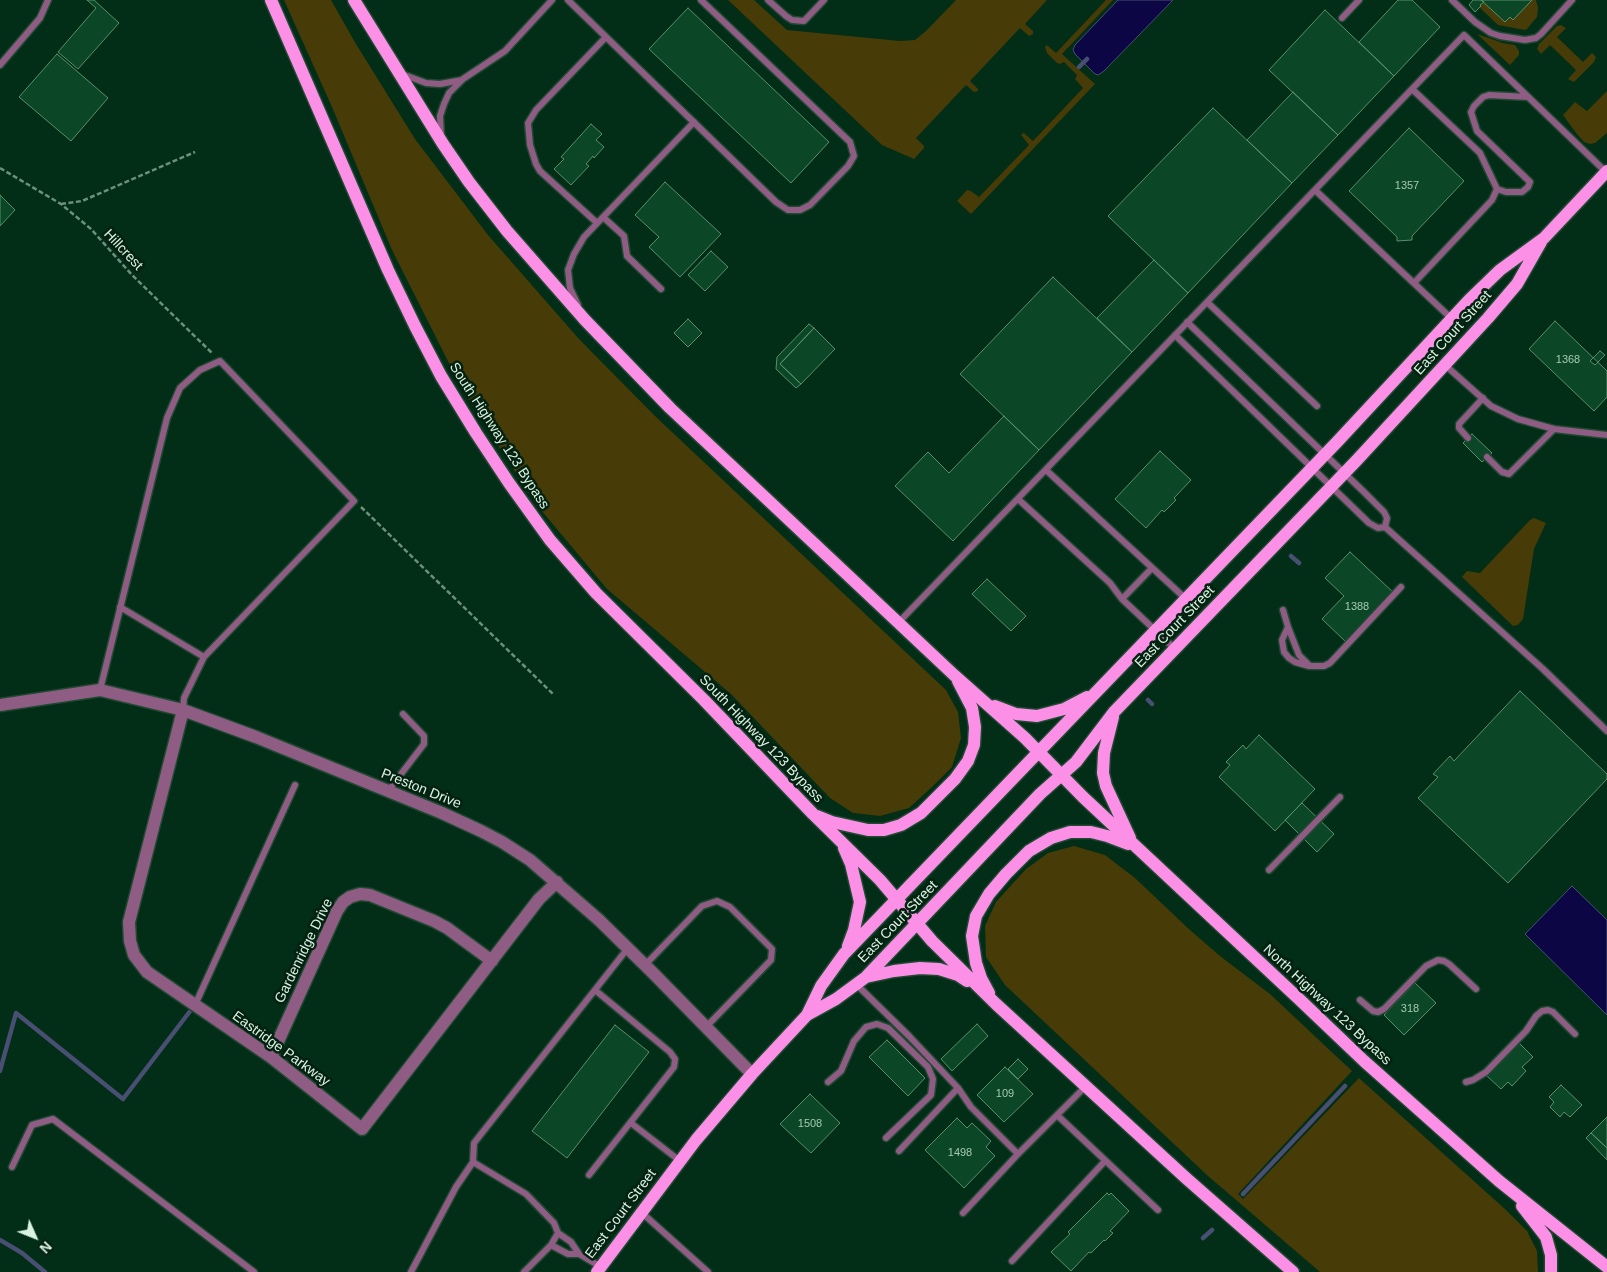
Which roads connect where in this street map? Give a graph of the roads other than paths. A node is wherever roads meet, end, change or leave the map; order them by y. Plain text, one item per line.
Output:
1 (48, 0) edge
2 (271, 0) edge
3 (354, 0) edge
4 (552, 0) edge
5 (568, 0) edge
6 (701, 0) edge
7 (768, 0) edge
8 (824, 0) edge
9 (1359, 0) edge
10 (1452, 0) edge
11 (1572, 0) edge
12 (1342, 18) dead end
13 (606, 37) junction
14 (0, 65) edge
15 (396, 70) junction
16 (463, 79) junction
17 (1412, 89) junction
18 (1528, 97) junction
19 (694, 122) junction
20 (443, 144) junction
21 (1607, 172) edge
22 (1497, 189) junction
23 (1314, 190) junction
24 (603, 217) junction
25 (595, 225) junction
26 (1544, 238) junction
27 (1414, 283) junction
28 (661, 289) dead end
29 (1208, 302) junction
30 (1452, 319) junction
31 (585, 320) junction
32 (1187, 322) junction
33 (1175, 335) junction
34 (1446, 365) junction
35 (1483, 398) junction
36 (1317, 406) dead end
37 (1554, 429) junction
38 (1607, 435) edge
39 (1468, 438) dead end
40 (1325, 454) junction
41 (1487, 457) dead end
42 (1312, 468) junction
43 (1046, 470) junction
44 (1344, 472) junction
45 (1331, 486) junction
46 (1018, 499) junction
47 (1385, 527) junction
48 (1152, 568) junction
49 (1401, 588) dead end
50 (1122, 599) junction
51 (1186, 599) junction
52 (120, 607) junction
53 (1283, 610) dead end
54 (898, 623) junction
55 (1288, 627) junction
56 (1156, 630) junction
57 (1175, 648) junction
58 (204, 656) junction
59 (1310, 666) junction
60 (954, 675) junction
61 (100, 690) junction
62 (1096, 693) junction
63 (989, 704) junction
64 (0, 705) edge
65 (183, 710) junction
66 (1114, 712) junction
67 (403, 714) dead end
68 (1607, 730) edge
69 (1039, 752) junction
70 (1061, 776) junction
71 (294, 785) dead end
72 (388, 791) junction
73 (1340, 796) dead end
74 (813, 814) junction
75 (841, 841) junction
76 (1135, 847) junction
77 (1269, 870) dead end
78 (557, 882) junction
79 (897, 899) junction
80 (917, 924) junction
81 (628, 948) junction
82 (844, 954) junction
83 (492, 961) junction
84 (645, 965) junction
85 (861, 981) junction
86 (1476, 989) dead end
87 (595, 990) junction
88 (982, 991) junction
89 (1360, 1000) dead end
90 (996, 1004) junction
91 (195, 1005) junction
92 (807, 1015) junction
93 (706, 1027) junction
94 (1575, 1034) dead end
95 (271, 1057) junction
96 (752, 1074) junction
97 (828, 1082) dead end
98 (1466, 1082) dead end
99 (1086, 1086) junction
100 (958, 1088) junction
101 (1057, 1115) junction
102 (631, 1123) junction
103 (886, 1138) dead end
104 (899, 1151) dead end
105 (1018, 1154) junction
106 (680, 1161) junction
107 (1105, 1161) junction
108 (473, 1162) junction
109 (12, 1167) dead end
110 (589, 1175) dead end
111 (1499, 1181) junction
112 (1158, 1210) dead end
113 (641, 1212) junction
114 (963, 1213) dead end
115 (558, 1233) junction
116 (551, 1245) junction
117 (579, 1254) junction
118 (1012, 1261) dead end
119 (1607, 1267) edge
120 (599, 1270) edge
121 (254, 1272) edge
122 (411, 1272) edge
123 (524, 1272) edge
124 (708, 1272) edge
125 (1293, 1272) edge
126 (1551, 1272) edge

1 - 14 lane
2 - 74 main road, South Highway 123 Bypass
3 - 15 main road
4 - 16 lane
5 - 13 lane
6 - 19 lane
7 - 8 lane
9 - 12 lane
10 - 11 lane
13 - 19 lane
13 - 25 lane
15 - 16 lane
15 - 20 main road
16 - 20 lane
17 - 18 lane
17 - 22 lane
17 - 23 lane
18 - 21 lane
18 - 22 lane
19 - 24 lane
20 - 31 main road
21 - 26 main road, East Court Street
22 - 27 lane
23 - 27 lane
23 - 29 lane
24 - 25 lane
24 - 28 lane
25 - 31 lane
26 - 30 main road, East Court Street
26 - 34 main road, East Court Street
27 - 30 lane
29 - 32 lane
29 - 36 lane
30 - 40 main road, East Court Street
31 - 54 main road
32 - 33 lane
32 - 40 lane
33 - 42 lane
33 - 43 lane
34 - 35 lane
34 - 44 main road, East Court Street
35 - 37 lane
35 - 39 lane
37 - 38 lane
37 - 41 lane
40 - 42 main road, East Court Street
40 - 44 lane
42 - 45 lane
42 - 51 main road, East Court Street
43 - 46 lane
43 - 48 lane
44 - 45 main road, East Court Street
44 - 47 lane
45 - 47 lane
45 - 57 main road, East Court Street
46 - 50 lane
46 - 54 lane
47 - 68 lane
48 - 50 lane
48 - 51 lane
49 - 59 lane
50 - 56 lane
51 - 56 main road, East Court Street
52 - 58 lane
52 - 58 lane
52 - 61 lane
53 - 55 lane
54 - 60 main road
55 - 59 lane
55 - 59 lane
56 - 57 lane
56 - 62 main road, East Court Street
57 - 66 main road, East Court Street
58 - 65 lane
60 - 63 main road
60 - 74 main road
61 - 64 street, Preston Drive
61 - 65 street, Preston Drive
62 - 63 main road
62 - 69 main road, East Court Street
63 - 69 main road
65 - 72 street, Preston Drive
65 - 91 street, Eastridge Parkway
66 - 70 main road, East Court Street
66 - 76 main road
67 - 72 lane
69 - 70 main road, North Highway 123 Bypass
69 - 79 main road, East Court Street
70 - 76 main road, North Highway 123 Bypass
70 - 80 main road, East Court Street
71 - 91 lane
72 - 78 street, Preston Drive
73 - 77 lane
74 - 75 main road, South Highway 123 Bypass
75 - 79 main road, South Highway 123 Bypass
75 - 82 main road
76 - 90 main road
76 - 111 main road, North Highway 123 Bypass
78 - 81 street, Preston Drive
78 - 83 street, Eastridge Parkway
79 - 80 main road
79 - 82 main road, East Court Street
80 - 85 main road, East Court Street
80 - 88 main road
81 - 84 street, Preston Drive
81 - 87 lane
82 - 92 main road, East Court Street
83 - 95 street, Eastridge Parkway
83 - 95 street, Gardenridge Drive
84 - 93 street, Preston Drive
84 - 93 lane
85 - 88 main road
85 - 92 main road, East Court Street
85 - 100 lane
86 - 89 lane
87 - 102 lane
87 - 108 lane
88 - 90 main road
90 - 99 main road
91 - 95 street, Eastridge Parkway
92 - 96 main road, East Court Street
93 - 96 street, Preston Drive
94 - 98 lane
96 - 106 main road, East Court Street
97 - 103 lane
99 - 101 lane
99 - 125 main road
100 - 104 lane
100 - 105 lane
101 - 105 lane
101 - 107 lane
102 - 106 lane
102 - 110 lane
105 - 114 lane
106 - 113 main road, East Court Street
107 - 112 lane
107 - 118 lane
108 - 115 lane
108 - 122 lane
109 - 121 lane
111 - 119 main road, North Highway 123 Bypass
111 - 126 main road
113 - 120 main road, East Court Street
113 - 124 lane
115 - 116 lane
115 - 117 lane
116 - 117 lane
116 - 123 lane
117 - 120 lane

